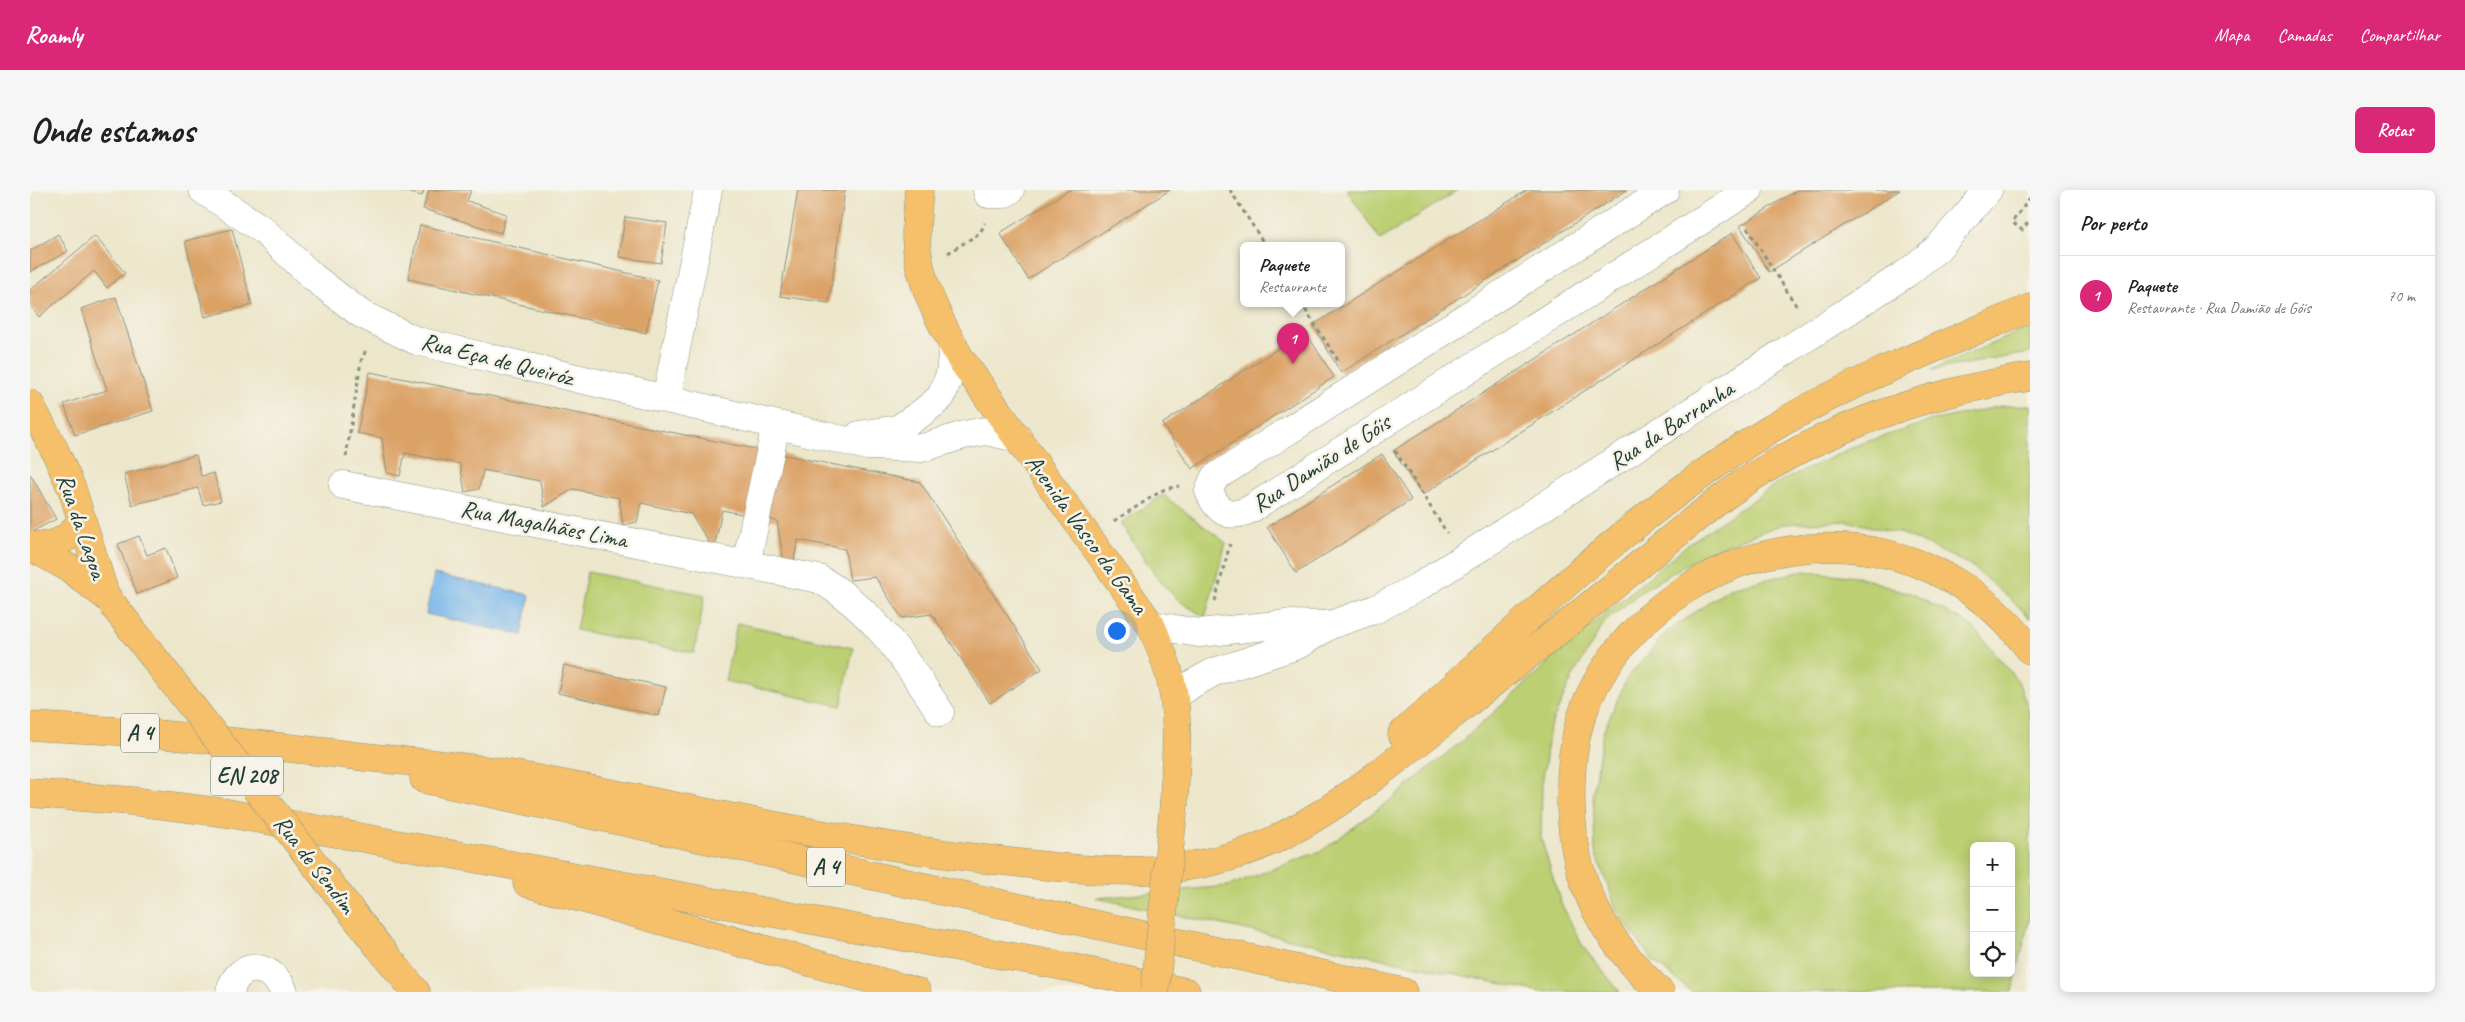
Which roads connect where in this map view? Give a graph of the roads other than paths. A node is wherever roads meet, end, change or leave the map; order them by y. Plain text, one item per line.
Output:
1 (203, 190) edge
2 (708, 190) edge
3 (919, 190) edge
4 (1665, 190) edge
5 (1988, 190) edge
6 (1740, 196) edge
7 (2030, 308) edge
8 (953, 344) junction
9 (2030, 377) edge
10 (666, 399) junction
11 (30, 404) edge
12 (776, 425) junction
13 (833, 437) junction
14 (1018, 438) junction
15 (343, 484) road end
16 (82, 519) junction
17 (30, 546) edge
18 (746, 564) junction
19 (109, 600) junction
20 (1152, 625) junction
21 (1330, 625) junction
22 (2030, 650) edge
23 (1174, 697) junction
24 (940, 712) dead end
25 (30, 726) edge
26 (249, 743) junction
27 (30, 793) edge
28 (1308, 821) junction
29 (372, 839) junction
30 (227, 987) edge
31 (285, 989) edge
32 (416, 992) edge
33 (917, 992) edge
34 (1155, 992) edge
35 (1186, 992) edge
36 (1403, 992) edge
37 (1660, 992) edge

1 - 10 street, Rua Eça de Queiróz
2 - 10 street
3 - 8 main road, Avenida Vasco da Gama
4 - 6 street, Rua Damião de Góis
5 - 21 street, Rua da Barranha
7 - 28 main road
8 - 13 street, Rua Eça de Queiróz
8 - 14 main road, Avenida Vasco da Gama
9 - 28 main road
10 - 12 street, Rua Eça de Queiróz
11 - 16 main road, Rua da Lagoa / EN 208
12 - 13 street, Rua Eça de Queiróz
12 - 18 street
13 - 14 street, Rua Eça de Queiróz
14 - 20 main road, Avenida Vasco da Gama
15 - 18 street, Rua Magalhães Lima
16 - 17 main road
16 - 19 main road, Rua da Lagoa / EN 208
17 - 19 main road
18 - 24 street, Rua Magalhães Lima
19 - 32 main road, Rua de Sendim / EN 208, bridge
20 - 21 street, Rua da Barranha
20 - 23 main road, Avenida Vasco da Gama
21 - 23 street, Rua da Barranha
22 - 37 main road
23 - 34 main road, Avenida Vasco da Gama, bridge
25 - 26 main road, A 4
26 - 28 main road
26 - 36 main road, A 4
27 - 29 main road, A 4
29 - 33 main road
29 - 35 main road, A 4
30 - 31 street

